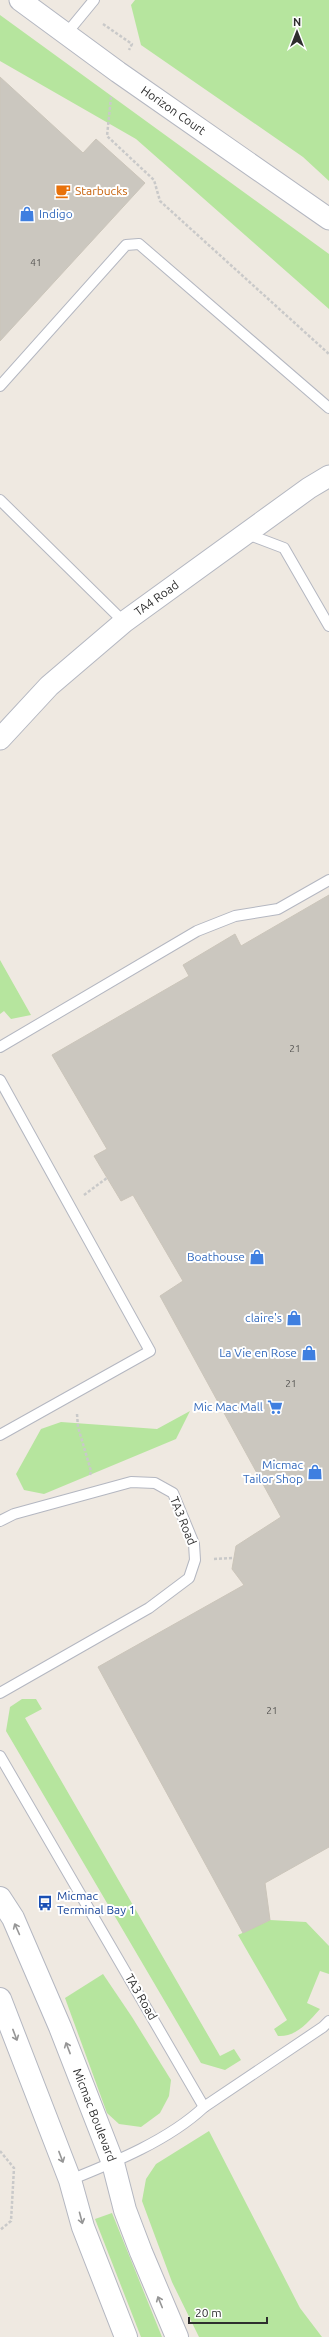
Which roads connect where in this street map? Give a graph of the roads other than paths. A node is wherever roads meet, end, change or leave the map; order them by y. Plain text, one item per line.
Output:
1 (20, 0) edge
2 (94, 0) edge
3 (66, 34) junction
4 (329, 219) edge
5 (0, 386) edge
6 (329, 408) edge
7 (329, 476) edge
8 (0, 500) edge
9 (247, 534) junction
10 (124, 622) junction
11 (329, 626) edge
12 (0, 738) edge
13 (329, 880) edge
14 (0, 1047) edge
15 (0, 1080) edge
16 (0, 1435) edge
17 (0, 1521) edge
18 (0, 1693) edge
19 (0, 1756) edge
20 (0, 1898) edge
21 (0, 1999) edge
22 (329, 2021) edge
23 (204, 2108) junction
24 (113, 2163) junction
25 (70, 2180) junction
26 (126, 2337) edge
27 (176, 2337) edge

1 - 3 street, Horizon Court
2 - 3 lane
3 - 4 street, Horizon Court
5 - 6 lane
7 - 9 street, TA4 Road
8 - 10 lane
9 - 10 street, TA4 Road
9 - 11 lane
10 - 12 street, TA4 Road
13 - 14 lane
15 - 16 lane
17 - 18 lane, TA3 Road
19 - 23 lane, TA3 Road
24 -> 20 street, Micmac Boulevard
21 -> 25 street
22 - 23 lane
23 - 24 lane
24 - 25 lane
27 -> 24 street, Micmac Boulevard
25 -> 26 street

